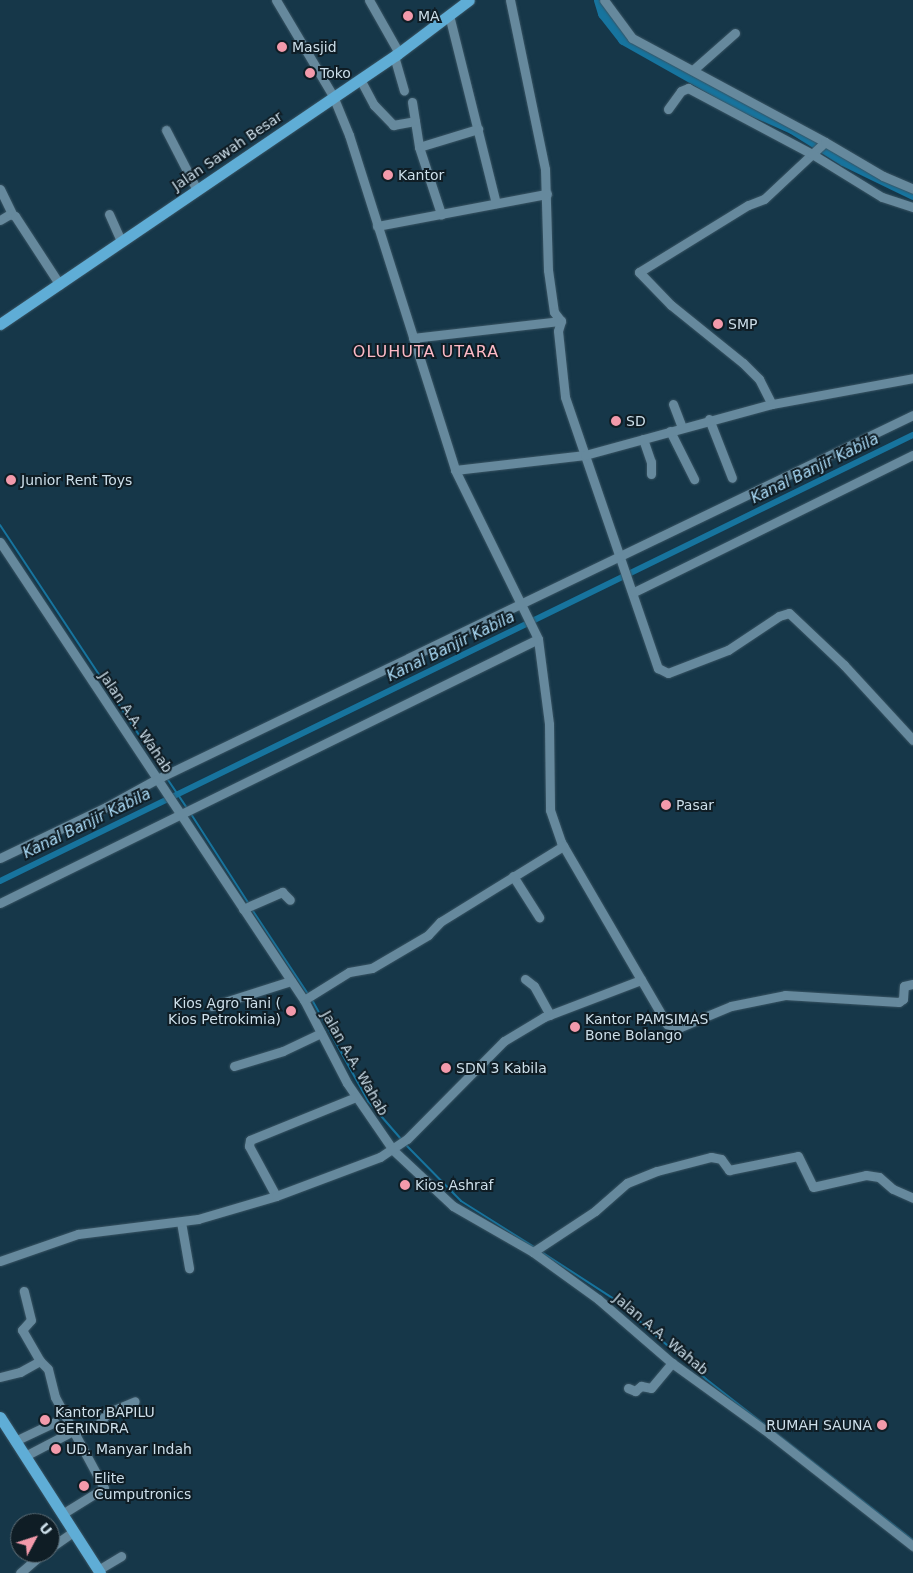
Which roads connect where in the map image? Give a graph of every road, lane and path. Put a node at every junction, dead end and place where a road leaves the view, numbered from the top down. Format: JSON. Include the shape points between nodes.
{"nodes":[{"id":1,"x":276,"y":0,"type":"edge"},
{"id":2,"x":369,"y":0,"type":"edge"},
{"id":3,"x":469,"y":0,"type":"edge"},
{"id":4,"x":510,"y":0,"type":"edge"},
{"id":5,"x":604,"y":0,"type":"edge"},
{"id":6,"x":449,"y":15,"type":"junction"},
{"id":7,"x":735,"y":33,"type":"dead end"},
{"id":8,"x":397,"y":54,"type":"junction"},
{"id":9,"x":694,"y":70,"type":"junction"},
{"id":10,"x":360,"y":78,"type":"junction"},
{"id":11,"x":404,"y":91,"type":"dead end"},
{"id":12,"x":333,"y":96,"type":"junction"},
{"id":13,"x":412,"y":102,"type":"dead end"},
{"id":14,"x":668,"y":109,"type":"dead end"},
{"id":15,"x":415,"y":121,"type":"junction"},
{"id":16,"x":478,"y":129,"type":"junction"},
{"id":17,"x":166,"y":130,"type":"dead end"},
{"id":18,"x":419,"y":147,"type":"junction"},
{"id":19,"x":819,"y":148,"type":"junction"},
{"id":20,"x":0,"y":189,"type":"edge"},
{"id":21,"x":913,"y":189,"type":"edge"},
{"id":22,"x":197,"y":190,"type":"junction"},
{"id":23,"x":547,"y":194,"type":"junction"},
{"id":24,"x":496,"y":203,"type":"junction"},
{"id":25,"x":913,"y":207,"type":"edge"},
{"id":26,"x":12,"y":214,"type":"junction"},
{"id":27,"x":110,"y":214,"type":"dead end"},
{"id":28,"x":441,"y":214,"type":"junction"},
{"id":29,"x":0,"y":220,"type":"edge"},
{"id":30,"x":377,"y":226,"type":"junction"},
{"id":31,"x":121,"y":241,"type":"junction"},
{"id":32,"x":60,"y":285,"type":"junction"},
{"id":33,"x":561,"y":321,"type":"junction"},
{"id":34,"x":0,"y":324,"type":"edge"},
{"id":35,"x":413,"y":338,"type":"junction"},
{"id":36,"x":913,"y":378,"type":"edge"},
{"id":37,"x":673,"y":404,"type":"dead end"},
{"id":38,"x":772,"y":404,"type":"junction"},
{"id":39,"x":913,"y":415,"type":"edge"},
{"id":40,"x":708,"y":419,"type":"junction"},
{"id":41,"x":682,"y":427,"type":"junction"},
{"id":42,"x":670,"y":430,"type":"junction"},
{"id":43,"x":643,"y":439,"type":"junction"},
{"id":44,"x":585,"y":455,"type":"junction"},
{"id":45,"x":913,"y":455,"type":"edge"},
{"id":46,"x":455,"y":470,"type":"junction"},
{"id":47,"x":651,"y":474,"type":"dead end"},
{"id":48,"x":732,"y":478,"type":"dead end"},
{"id":49,"x":694,"y":479,"type":"dead end"},
{"id":50,"x":0,"y":542,"type":"edge"},
{"id":51,"x":622,"y":557,"type":"junction"},
{"id":52,"x":632,"y":589,"type":"junction"},
{"id":53,"x":523,"y":606,"type":"junction"},
{"id":54,"x":537,"y":637,"type":"junction"},
{"id":55,"x":913,"y":740,"type":"edge"},
{"id":56,"x":158,"y":781,"type":"junction"},
{"id":57,"x":177,"y":811,"type":"junction"},
{"id":58,"x":563,"y":846,"type":"junction"},
{"id":59,"x":0,"y":858,"type":"edge"},
{"id":60,"x":513,"y":876,"type":"junction"},
{"id":61,"x":290,"y":900,"type":"dead end"},
{"id":62,"x":0,"y":903,"type":"edge"},
{"id":63,"x":248,"y":907,"type":"junction"},
{"id":64,"x":539,"y":917,"type":"dead end"},
{"id":65,"x":525,"y":979,"type":"dead end"},
{"id":66,"x":641,"y":980,"type":"junction"},
{"id":67,"x":291,"y":982,"type":"junction"},
{"id":68,"x":913,"y":984,"type":"edge"},
{"id":69,"x":307,"y":998,"type":"junction"},
{"id":70,"x":212,"y":1006,"type":"dead end"},
{"id":71,"x":550,"y":1014,"type":"junction"},
{"id":72,"x":321,"y":1033,"type":"junction"},
{"id":73,"x":234,"y":1066,"type":"dead end"},
{"id":74,"x":356,"y":1097,"type":"junction"},
{"id":75,"x":396,"y":1148,"type":"junction"},
{"id":76,"x":276,"y":1196,"type":"junction"},
{"id":77,"x":913,"y":1198,"type":"edge"},
{"id":78,"x":181,"y":1222,"type":"junction"},
{"id":79,"x":537,"y":1250,"type":"junction"},
{"id":80,"x":0,"y":1261,"type":"edge"},
{"id":81,"x":189,"y":1268,"type":"dead end"},
{"id":82,"x":24,"y":1292,"type":"dead end"},
{"id":83,"x":40,"y":1361,"type":"junction"},
{"id":84,"x":672,"y":1363,"type":"junction"},
{"id":85,"x":0,"y":1377,"type":"edge"},
{"id":86,"x":628,"y":1388,"type":"dead end"},
{"id":87,"x":135,"y":1401,"type":"dead end"},
{"id":88,"x":2,"y":1422,"type":"edge"},
{"id":89,"x":55,"y":1422,"type":"dead end"},
{"id":90,"x":73,"y":1431,"type":"junction"},
{"id":91,"x":16,"y":1441,"type":"junction"},
{"id":92,"x":25,"y":1456,"type":"junction"},
{"id":93,"x":62,"y":1514,"type":"junction"},
{"id":94,"x":73,"y":1532,"type":"junction"},
{"id":95,"x":60,"y":1541,"type":"edge"},
{"id":96,"x":913,"y":1546,"type":"edge"},
{"id":97,"x":121,"y":1556,"type":"dead end"},
{"id":98,"x":32,"y":1563,"type":"edge"},
{"id":99,"x":99,"y":1572,"type":"edge"},
{"id":100,"x":20,"y":1573,"type":"edge"}],
"edges":[{"from":1,"to":12,"type":"street"},
{"from":2,"to":8,"type":"street"},
{"from":3,"to":6,"type":"main road","name":"Jalan Sawah Besar"},
{"from":4,"to":23,"type":"street","via":[[537,125]]},
{"from":5,"to":9,"type":"street","via":[[632,38]]},
{"from":6,"to":8,"type":"main road","name":"Jalan Sawah Besar"},
{"from":6,"to":16,"type":"street"},
{"from":7,"to":9,"type":"street"},
{"from":8,"to":10,"type":"main road","name":"Jalan Sawah Besar"},
{"from":8,"to":11,"type":"street"},
{"from":9,"to":19,"type":"street"},
{"from":10,"to":12,"type":"main road","name":"Jalan Sawah Besar"},
{"from":10,"to":15,"type":"street","via":[[374,106],[393,125]]},
{"from":12,"to":22,"type":"main road","name":"Jalan Sawah Besar"},
{"from":12,"to":30,"type":"street","via":[[349,135]]},
{"from":13,"to":15,"type":"street"},
{"from":14,"to":19,"type":"street","via":[[681,91],[688,88]]},
{"from":15,"to":18,"type":"street"},
{"from":16,"to":18,"type":"street"},
{"from":16,"to":24,"type":"street"},
{"from":17,"to":22,"type":"street"},
{"from":18,"to":28,"type":"street"},
{"from":19,"to":21,"type":"street"},
{"from":19,"to":25,"type":"street","via":[[882,197]]},
{"from":19,"to":38,"type":"street","via":[[764,199],[744,207],[639,272],[670,305],[743,363],[759,379]]},
{"from":20,"to":26,"type":"street"},
{"from":22,"to":31,"type":"main road","name":"Jalan Sawah Besar"},
{"from":23,"to":24,"type":"street"},
{"from":23,"to":33,"type":"street","via":[[548,270],[554,312]]},
{"from":24,"to":28,"type":"street"},
{"from":26,"to":29,"type":"street"},
{"from":26,"to":32,"type":"street"},
{"from":27,"to":31,"type":"street"},
{"from":28,"to":30,"type":"street"},
{"from":30,"to":35,"type":"street"},
{"from":31,"to":32,"type":"main road","name":"Jalan Sawah Besar"},
{"from":32,"to":34,"type":"main road","name":"Jalan Sawah Besar"},
{"from":33,"to":35,"type":"street"},
{"from":33,"to":44,"type":"street","via":[[558,332],[563,387]]},
{"from":35,"to":46,"type":"street"},
{"from":36,"to":38,"type":"street"},
{"from":37,"to":41,"type":"street"},
{"from":38,"to":40,"type":"street"},
{"from":39,"to":51,"type":"street"},
{"from":40,"to":41,"type":"street"},
{"from":40,"to":48,"type":"street"},
{"from":41,"to":42,"type":"street"},
{"from":42,"to":43,"type":"street"},
{"from":42,"to":49,"type":"street"},
{"from":43,"to":44,"type":"street"},
{"from":43,"to":47,"type":"street","via":[[651,462]]},
{"from":44,"to":46,"type":"street"},
{"from":44,"to":51,"type":"street"},
{"from":45,"to":52,"type":"street"},
{"from":46,"to":53,"type":"street"},
{"from":50,"to":56,"type":"street","name":"Jalan A.A. Wahab"},
{"from":51,"to":52,"type":"street"},
{"from":51,"to":53,"type":"street"},
{"from":52,"to":55,"type":"street","via":[[658,668],[662,671],[668,673],[728,650],[779,616],[789,613],[844,664]]},
{"from":53,"to":54,"type":"street"},
{"from":53,"to":56,"type":"street"},
{"from":54,"to":57,"type":"street"},
{"from":54,"to":58,"type":"street","via":[[549,724],[550,810]]},
{"from":56,"to":57,"type":"street","name":"Jalan A.A. Wahab"},
{"from":56,"to":59,"type":"street"},
{"from":57,"to":62,"type":"street"},
{"from":57,"to":63,"type":"street","name":"Jalan A.A. Wahab"},
{"from":58,"to":60,"type":"street"},
{"from":58,"to":66,"type":"street"},
{"from":60,"to":64,"type":"street"},
{"from":60,"to":69,"type":"street","via":[[440,922],[428,935],[372,968],[349,972]]},
{"from":61,"to":63,"type":"street","via":[[282,892]]},
{"from":63,"to":67,"type":"street","name":"Jalan A.A. Wahab"},
{"from":65,"to":71,"type":"street","via":[[532,984]]},
{"from":66,"to":68,"type":"street","via":[[667,1024],[678,1028],[731,1006],[785,994],[899,1002],[903,998],[904,986]]},
{"from":66,"to":71,"type":"street"},
{"from":67,"to":69,"type":"street","name":"Jalan A.A. Wahab"},
{"from":67,"to":70,"type":"street"},
{"from":69,"to":72,"type":"street","name":"Jalan A.A. Wahab"},
{"from":71,"to":75,"type":"street","via":[[496,1046]]},
{"from":72,"to":73,"type":"street","via":[[283,1051]]},
{"from":72,"to":74,"type":"street","name":"Jalan A.A. Wahab"},
{"from":74,"to":75,"type":"street","name":"Jalan A.A. Wahab"},
{"from":74,"to":76,"type":"street","via":[[250,1140],[249,1146]]},
{"from":75,"to":76,"type":"street","via":[[342,1174]]},
{"from":75,"to":79,"type":"street","name":"Jalan A.A. Wahab","via":[[453,1206]]},
{"from":76,"to":78,"type":"street"},
{"from":77,"to":79,"type":"street","via":[[893,1189],[879,1177],[866,1174],[813,1188],[798,1156],[729,1170],[721,1159],[711,1157],[657,1171],[627,1183]]},
{"from":78,"to":80,"type":"street","via":[[78,1234]]},
{"from":78,"to":81,"type":"street"},
{"from":79,"to":84,"type":"street","name":"Jalan A.A. Wahab"},
{"from":82,"to":83,"type":"street","via":[[31,1320],[22,1330]]},
{"from":83,"to":85,"type":"street","via":[[20,1372]]},
{"from":83,"to":90,"type":"street","via":[[48,1369],[51,1386]]},
{"from":84,"to":86,"type":"street","via":[[651,1388],[641,1386],[636,1391]]},
{"from":84,"to":96,"type":"street","name":"Jalan A.A. Wahab","via":[[770,1434]]},
{"from":87,"to":90,"type":"street","via":[[108,1413],[98,1425]]},
{"from":88,"to":91,"type":"main road"},
{"from":89,"to":91,"type":"street"},
{"from":90,"to":92,"type":"street"},
{"from":90,"to":93,"type":"street","via":[[104,1488]]},
{"from":91,"to":92,"type":"main road"},
{"from":92,"to":93,"type":"main road"},
{"from":93,"to":94,"type":"main road"},
{"from":94,"to":95,"type":"street"},
{"from":94,"to":99,"type":"main road"},
{"from":97,"to":99,"type":"street"},
{"from":98,"to":100,"type":"street"}]}
